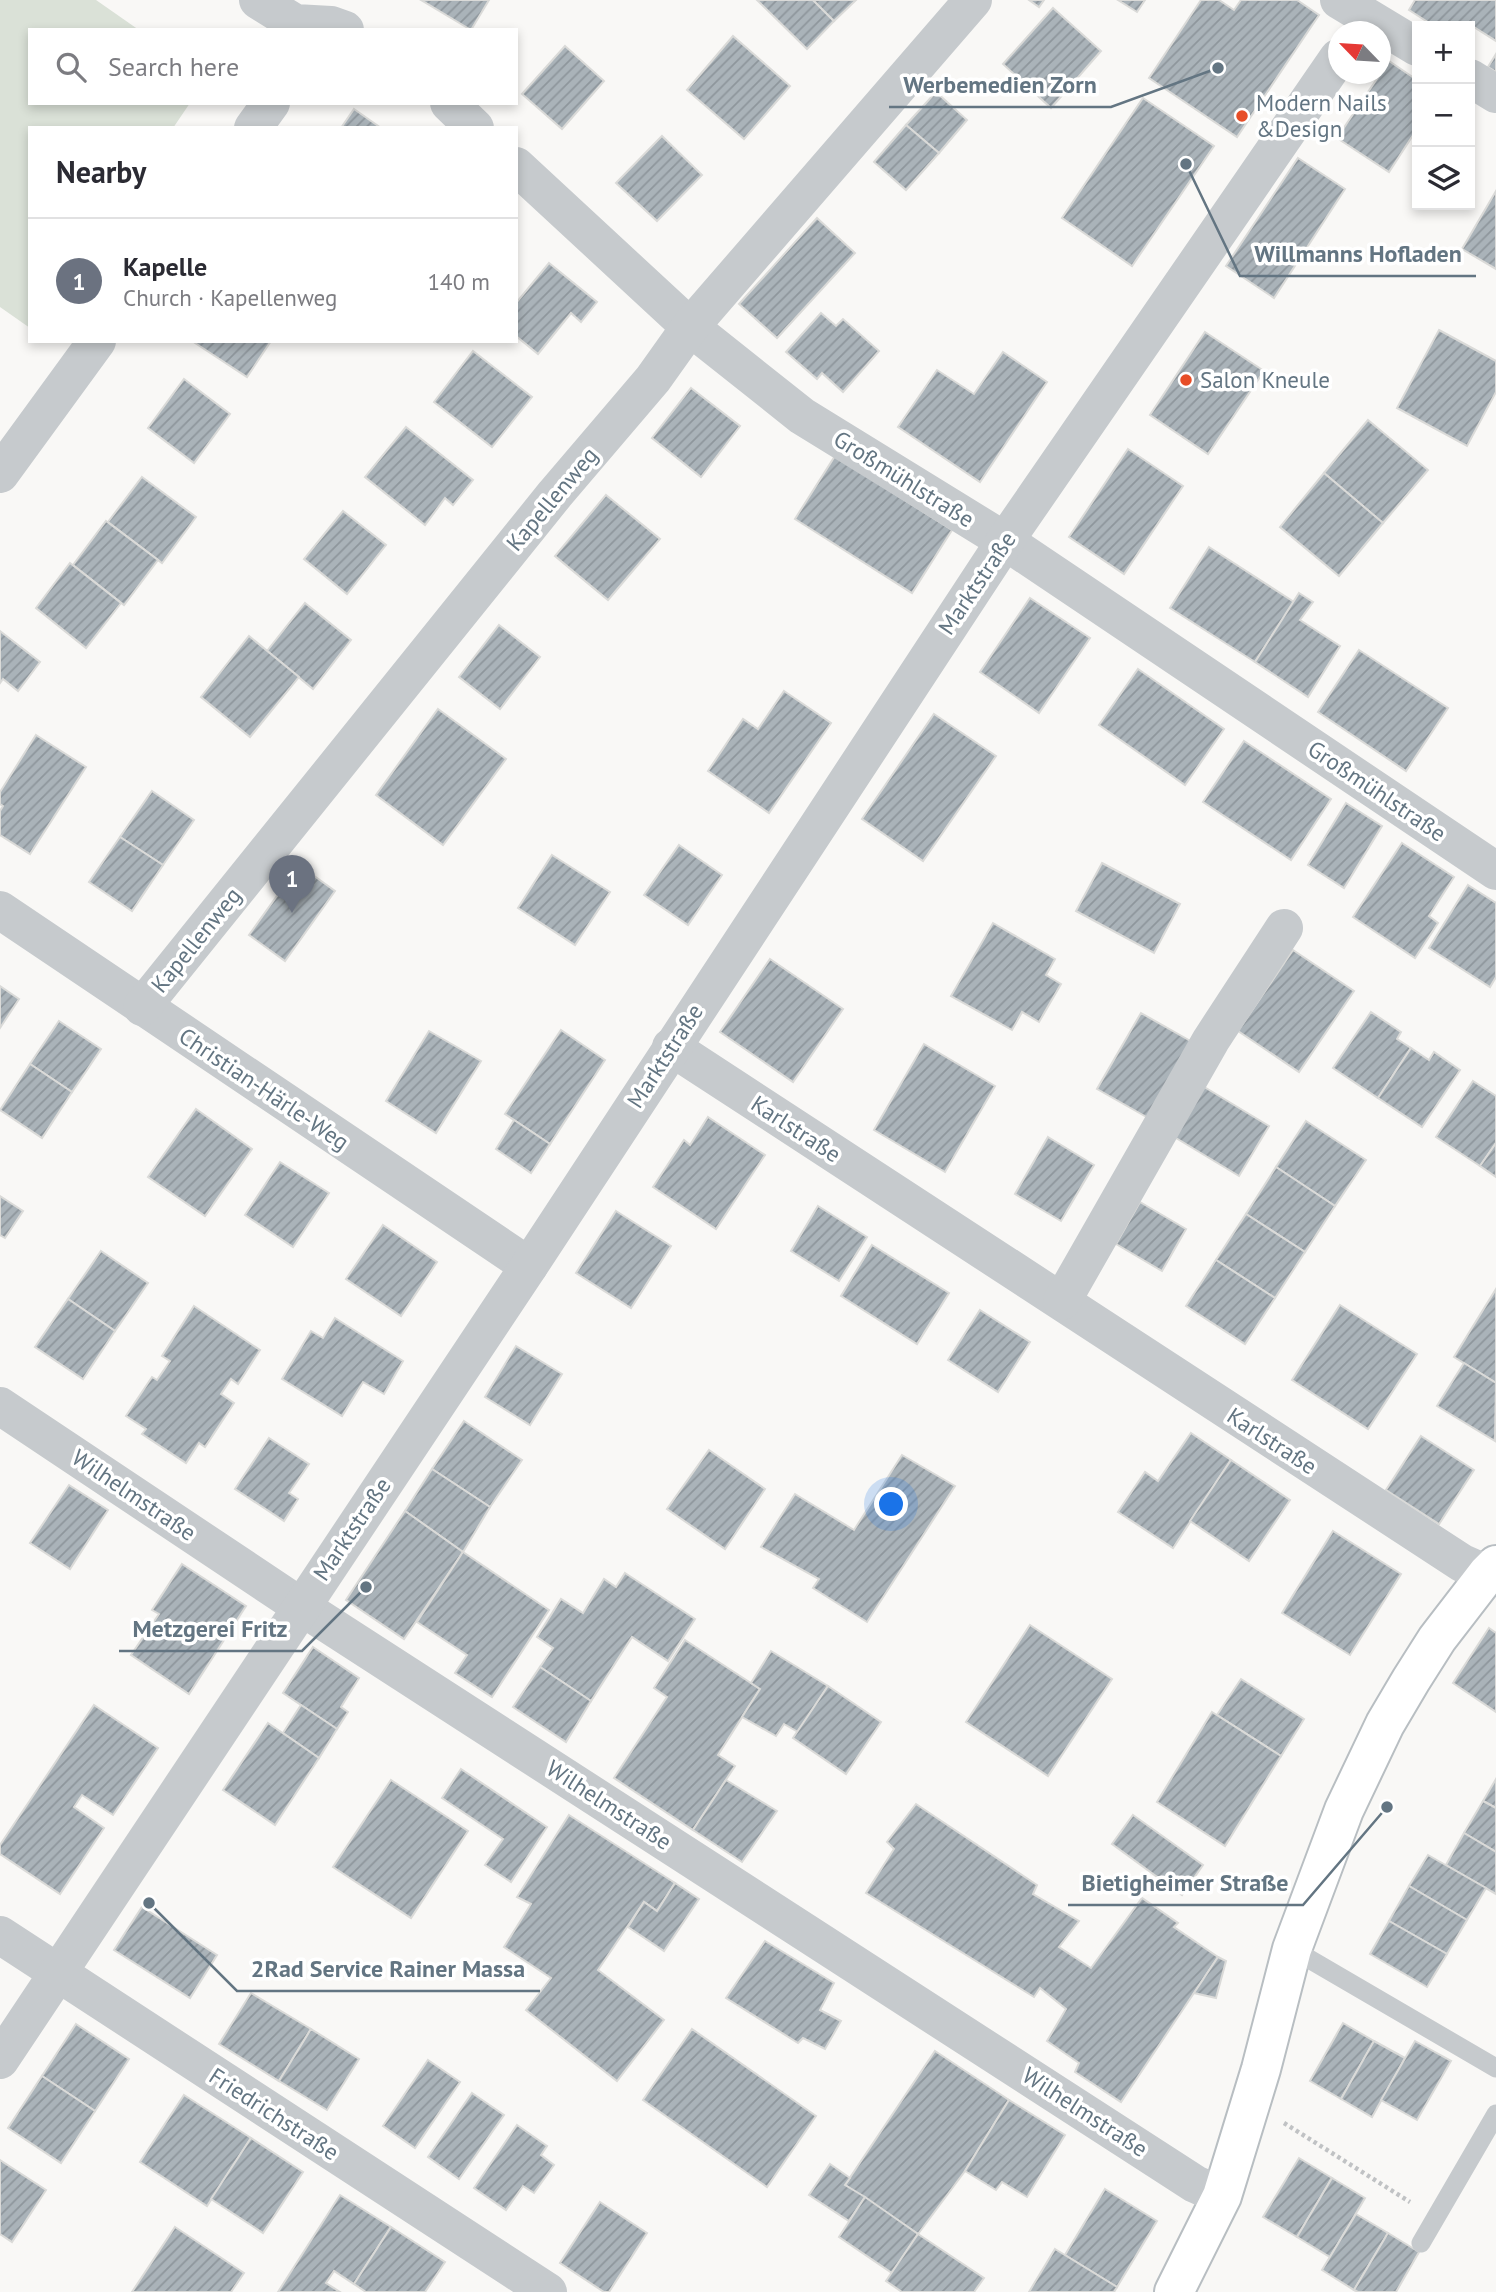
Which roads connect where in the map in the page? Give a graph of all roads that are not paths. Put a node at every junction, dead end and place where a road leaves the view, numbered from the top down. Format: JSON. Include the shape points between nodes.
{"nodes":[{"id":1,"x":258,"y":0,"type":"edge"},
{"id":2,"x":973,"y":0,"type":"edge"},
{"id":3,"x":1360,"y":12,"type":"edge"},
{"id":4,"x":337,"y":21,"type":"edge"},
{"id":5,"x":1412,"y":44,"type":"edge"},
{"id":6,"x":1328,"y":74,"type":"edge"},
{"id":7,"x":1475,"y":81,"type":"edge"},
{"id":8,"x":1496,"y":94,"type":"edge"},
{"id":9,"x":270,"y":105,"type":"edge"},
{"id":10,"x":451,"y":105,"type":"edge"},
{"id":11,"x":254,"y":126,"type":"edge"},
{"id":12,"x":473,"y":126,"type":"edge"},
{"id":13,"x":518,"y":168,"type":"edge"},
{"id":14,"x":690,"y":327,"type":"junction"},
{"id":15,"x":96,"y":343,"type":"edge"},
{"id":16,"x":0,"y":474,"type":"edge"},
{"id":17,"x":1005,"y":541,"type":"junction"},
{"id":18,"x":1496,"y":871,"type":"edge"},
{"id":19,"x":0,"y":910,"type":"edge"},
{"id":20,"x":1284,"y":928,"type":"dead end"},
{"id":21,"x":142,"y":1007,"type":"junction"},
{"id":22,"x":671,"y":1047,"type":"junction"},
{"id":23,"x":528,"y":1266,"type":"junction"},
{"id":24,"x":1062,"y":1301,"type":"junction"},
{"id":25,"x":0,"y":1406,"type":"edge"},
{"id":26,"x":1494,"y":1567,"type":"edge"},
{"id":27,"x":300,"y":1606,"type":"junction"},
{"id":28,"x":0,"y":1936,"type":"edge"},
{"id":29,"x":1292,"y":1949,"type":"junction"},
{"id":30,"x":58,"y":1974,"type":"junction"},
{"id":31,"x":0,"y":2060,"type":"edge"},
{"id":32,"x":1496,"y":2068,"type":"edge"},
{"id":33,"x":1496,"y":2114,"type":"edge"},
{"id":34,"x":1222,"y":2196,"type":"junction"},
{"id":35,"x":1421,"y":2243,"type":"dead end"},
{"id":36,"x":548,"y":2292,"type":"edge"},
{"id":37,"x":1174,"y":2292,"type":"edge"}],
"edges":[{"from":1,"to":4,"type":"street","via":[[295,23]]},
{"from":2,"to":14,"type":"street","name":"Kapellenweg"},
{"from":3,"to":5,"type":"street"},
{"from":6,"to":17,"type":"street","name":"Marktstraße"},
{"from":7,"to":8,"type":"street"},
{"from":9,"to":11,"type":"street"},
{"from":10,"to":12,"type":"street"},
{"from":13,"to":14,"type":"street","name":"Großmühlstraße"},
{"from":14,"to":17,"type":"street","name":"Großmühlstraße","via":[[802,416]]},
{"from":14,"to":21,"type":"street","name":"Kapellenweg","via":[[653,379]]},
{"from":15,"to":16,"type":"street"},
{"from":17,"to":18,"type":"street","name":"Großmühlstraße"},
{"from":17,"to":22,"type":"street","name":"Marktstraße"},
{"from":19,"to":21,"type":"street","name":"Christian-Härle-Weg"},
{"from":20,"to":24,"type":"street","via":[[1210,1040]]},
{"from":21,"to":23,"type":"street","name":"Christian-Härle-Weg"},
{"from":22,"to":23,"type":"street","name":"Marktstraße"},
{"from":22,"to":24,"type":"street","name":"Karlstraße"},
{"from":23,"to":27,"type":"street","name":"Marktstraße"},
{"from":24,"to":26,"type":"street","name":"Karlstraße","via":[[1462,1563]]},
{"from":25,"to":27,"type":"street","name":"Wilhelmstraße"},
{"from":26,"to":29,"type":"main road","via":[[1437,1639],[1385,1724],[1344,1810]]},
{"from":27,"to":30,"type":"street","name":"Marktstraße"},
{"from":27,"to":34,"type":"street","name":"Wilhelmstraße","via":[[1184,2176]]},
{"from":28,"to":30,"type":"street","name":"Friedrichstraße"},
{"from":29,"to":32,"type":"lane"},
{"from":29,"to":34,"type":"main road"},
{"from":30,"to":31,"type":"street","name":"Marktstraße"},
{"from":30,"to":36,"type":"street","name":"Friedrichstraße"},
{"from":33,"to":35,"type":"lane"},
{"from":34,"to":37,"type":"main road"}]}
